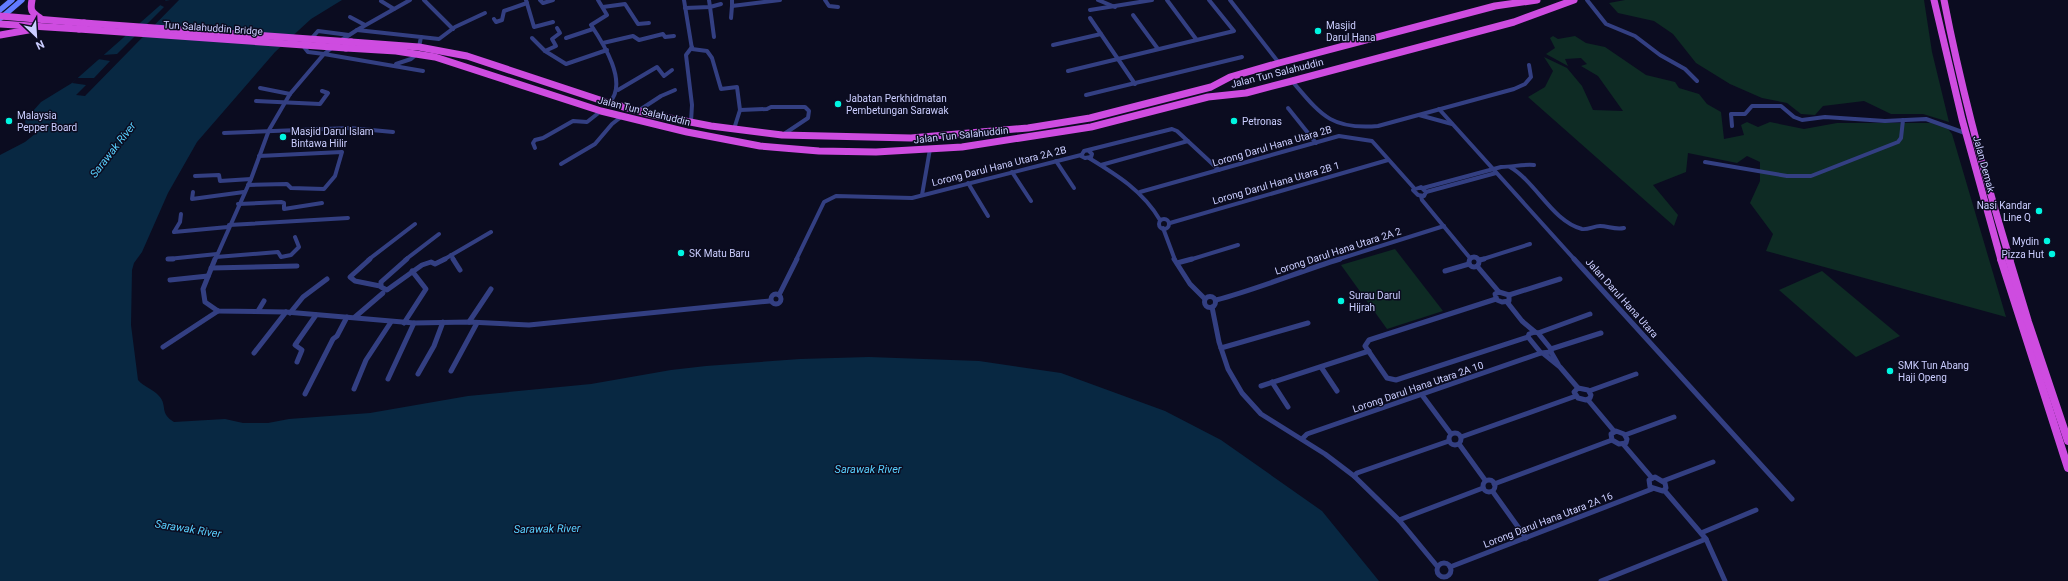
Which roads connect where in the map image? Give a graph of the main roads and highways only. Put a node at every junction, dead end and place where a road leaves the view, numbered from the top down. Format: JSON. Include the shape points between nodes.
{"nodes":[{"id":1,"x":12,"y":0,"type":"edge"},
{"id":2,"x":22,"y":0,"type":"edge"},
{"id":3,"x":32,"y":0,"type":"edge"},
{"id":4,"x":1537,"y":0,"type":"edge"},
{"id":5,"x":1574,"y":0,"type":"edge"},
{"id":6,"x":1934,"y":0,"type":"edge"},
{"id":7,"x":1944,"y":0,"type":"edge"},
{"id":8,"x":1504,"y":2,"type":"edge"},
{"id":9,"x":1,"y":16,"type":"edge"},
{"id":10,"x":43,"y":19,"type":"junction"},
{"id":11,"x":0,"y":24,"type":"edge"},
{"id":12,"x":48,"y":27,"type":"junction"},
{"id":13,"x":0,"y":35,"type":"edge"},
{"id":14,"x":350,"y":38,"type":"joint"},
{"id":15,"x":346,"y":48,"type":"joint"},
{"id":16,"x":418,"y":51,"type":"junction"},
{"id":17,"x":829,"y":137,"type":"junction"},
{"id":18,"x":826,"y":151,"type":"junction"},
{"id":19,"x":2068,"y":441,"type":"edge"},
{"id":20,"x":2068,"y":468,"type":"edge"}],
"edges":[{"from":1,"to":9,"type":"main road"},
{"from":2,"to":9,"type":"main road"},
{"from":3,"to":10,"type":"highway","via":[[32,13]]},
{"from":4,"to":8,"type":"highway","name":"Jalan Tun Salahuddin"},
{"from":5,"to":18,"type":"highway","name":"Jalan Tun Salahuddin","via":[[1514,22],[1292,81],[1246,93],[1208,97],[1091,127],[1014,140],[930,149]]},
{"from":6,"to":20,"type":"highway","name":"Jalan Demak","via":[[1965,133],[1995,244]]},
{"from":7,"to":19,"type":"highway","name":"Jalan Demak","via":[[1953,49],[1983,169],[2028,322]]},
{"from":8,"to":17,"type":"highway","name":"Jalan Tun Salahuddin","via":[[1230,77],[1211,87],[1124,110],[1057,124],[912,138]]},
{"from":9,"to":10,"type":"highway"},
{"from":10,"to":14,"type":"highway","name":"Tun Salahuddin Bridge","bridge":true},
{"from":11,"to":12,"type":"highway"},
{"from":12,"to":13,"type":"highway"},
{"from":12,"to":15,"type":"highway","name":"Tun Salahuddin Bridge","bridge":true},
{"from":14,"to":16,"type":"highway","name":"Jalan Tun Salahuddin"},
{"from":15,"to":16,"type":"highway","name":"Jalan Tun Salahuddin"},
{"from":16,"to":17,"type":"highway","name":"Jalan Tun Salahuddin","via":[[467,56],[609,103],[690,122],[782,135]]},
{"from":16,"to":18,"type":"highway","name":"Jalan Tun Salahuddin","via":[[621,117],[760,146]]},
{"from":17,"to":18,"type":"highway","via":[[824,139],[821,145]]}]}
